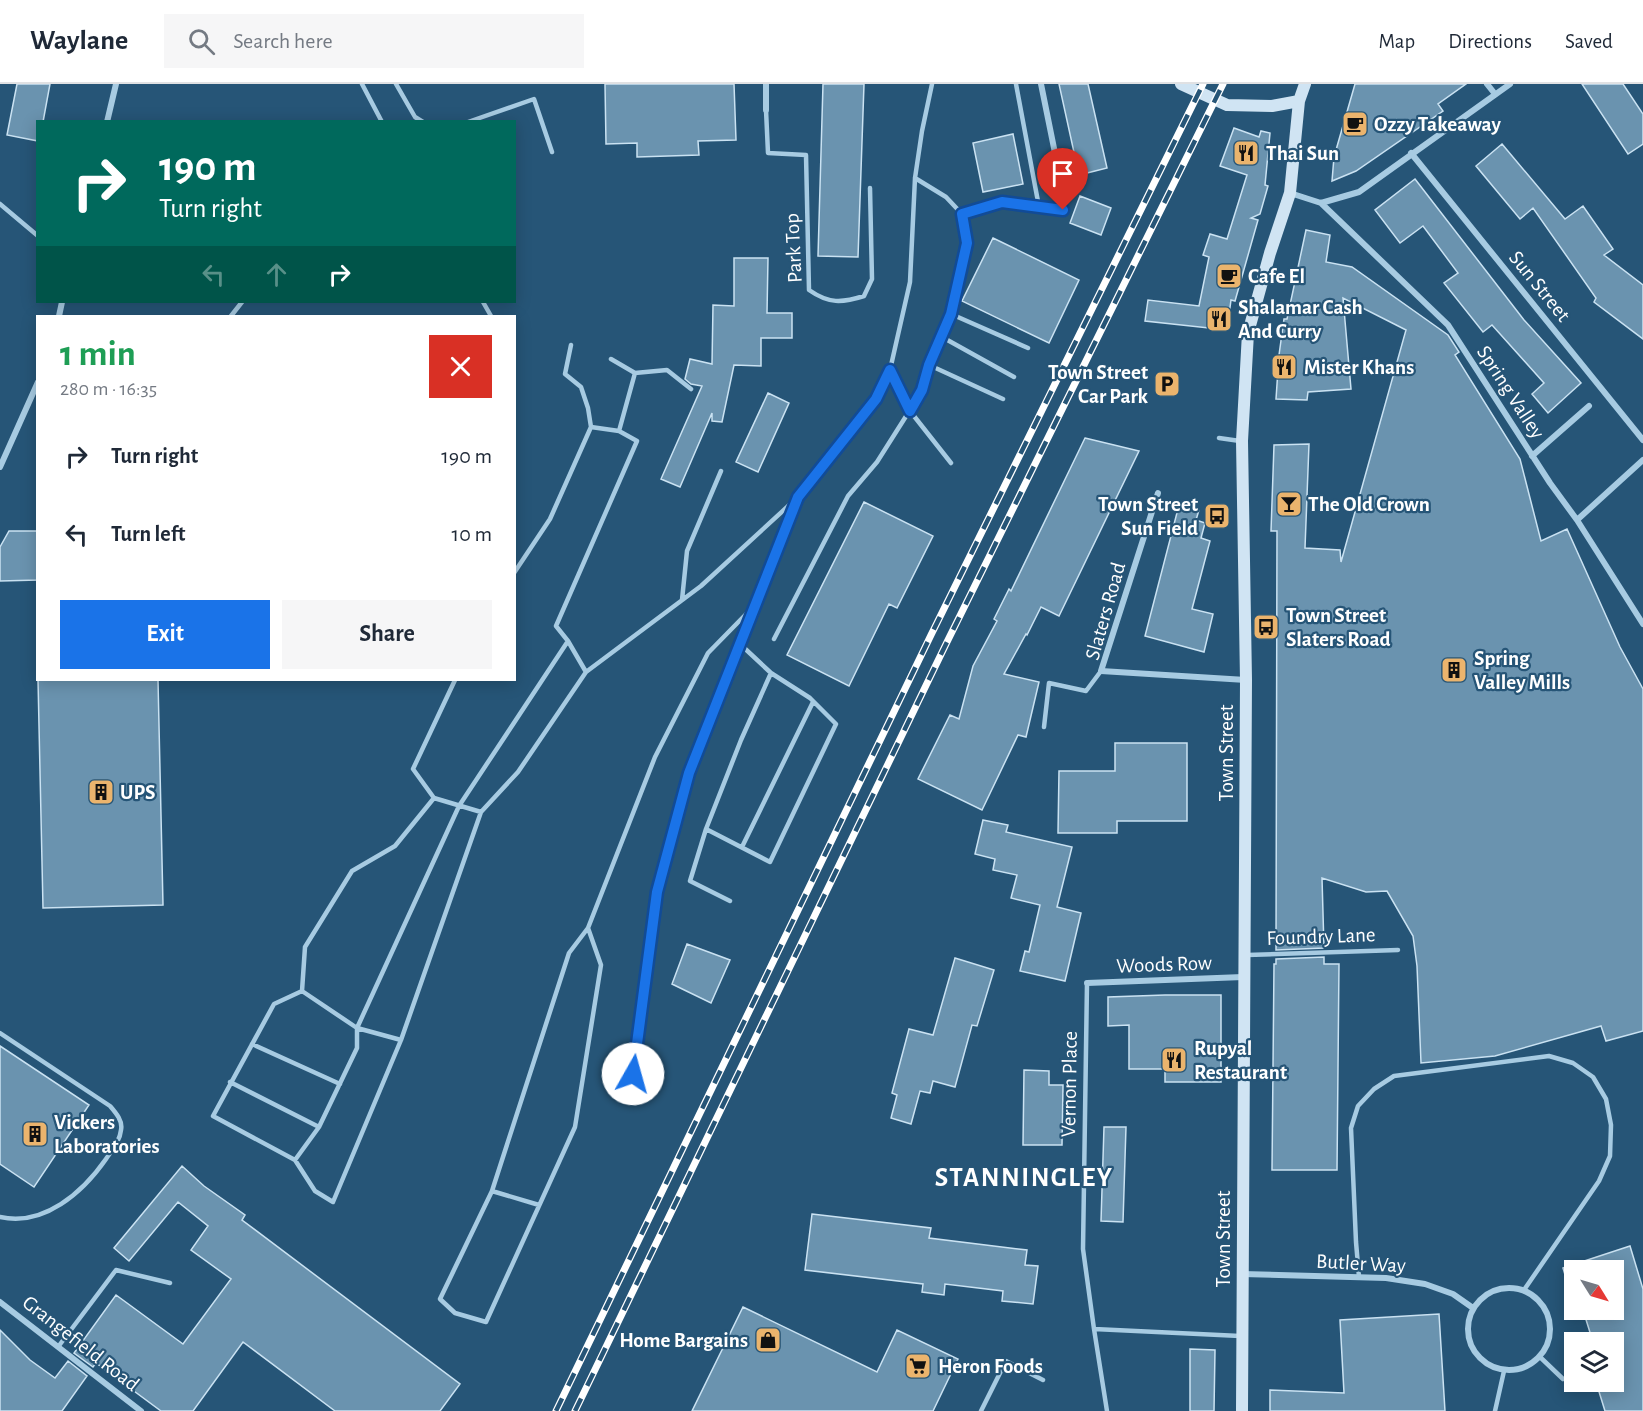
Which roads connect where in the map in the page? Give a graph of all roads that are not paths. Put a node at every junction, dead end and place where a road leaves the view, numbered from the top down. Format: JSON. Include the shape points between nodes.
{"nodes":[{"id":1,"x":116,"y":84,"type":"edge"},
{"id":2,"x":362,"y":84,"type":"edge"},
{"id":3,"x":396,"y":84,"type":"edge"},
{"id":4,"x":766,"y":84,"type":"edge"},
{"id":5,"x":932,"y":84,"type":"edge"},
{"id":6,"x":1016,"y":84,"type":"edge"},
{"id":7,"x":1041,"y":84,"type":"edge"},
{"id":8,"x":1181,"y":84,"type":"edge"},
{"id":9,"x":1305,"y":84,"type":"edge"},
{"id":10,"x":1487,"y":84,"type":"edge"},
{"id":11,"x":1510,"y":84,"type":"edge"},
{"id":12,"x":1495,"y":94,"type":"junction"},
{"id":13,"x":1299,"y":101,"type":"junction"},
{"id":14,"x":766,"y":110,"type":"joint"},
{"id":15,"x":108,"y":120,"type":"edge"},
{"id":16,"x":381,"y":120,"type":"edge"},
{"id":17,"x":420,"y":120,"type":"edge"},
{"id":18,"x":474,"y":120,"type":"edge"},
{"id":19,"x":552,"y":152,"type":"dead end"},
{"id":20,"x":1412,"y":153,"type":"junction"},
{"id":21,"x":1057,"y":163,"type":"dead end"},
{"id":22,"x":915,"y":178,"type":"junction"},
{"id":23,"x":870,"y":188,"type":"dead end"},
{"id":24,"x":1290,"y":193,"type":"junction"},
{"id":25,"x":1321,"y":203,"type":"junction"},
{"id":26,"x":0,"y":204,"type":"edge"},
{"id":27,"x":1039,"y":207,"type":"junction"},
{"id":28,"x":1063,"y":210,"type":"dead end"},
{"id":29,"x":962,"y":214,"type":"junction"},
{"id":30,"x":36,"y":234,"type":"edge"},
{"id":31,"x":241,"y":303,"type":"edge"},
{"id":32,"x":951,"y":314,"type":"junction"},
{"id":33,"x":232,"y":315,"type":"edge"},
{"id":34,"x":942,"y":337,"type":"junction"},
{"id":35,"x":571,"y":345,"type":"dead end"},
{"id":36,"x":1028,"y":348,"type":"dead end"},
{"id":37,"x":611,"y":359,"type":"dead end"},
{"id":38,"x":929,"y":365,"type":"junction"},
{"id":39,"x":890,"y":370,"type":"junction"},
{"id":40,"x":635,"y":373,"type":"junction"},
{"id":41,"x":1014,"y":377,"type":"dead end"},
{"id":42,"x":36,"y":386,"type":"edge"},
{"id":43,"x":691,"y":389,"type":"dead end"},
{"id":44,"x":1003,"y":399,"type":"dead end"},
{"id":45,"x":1588,"y":406,"type":"dead end"},
{"id":46,"x":910,"y":411,"type":"junction"},
{"id":47,"x":591,"y":427,"type":"junction"},
{"id":48,"x":619,"y":431,"type":"junction"},
{"id":49,"x":1219,"y":438,"type":"dead end"},
{"id":50,"x":1643,"y":440,"type":"edge"},
{"id":51,"x":1242,"y":441,"type":"junction"},
{"id":52,"x":1532,"y":456,"type":"junction"},
{"id":53,"x":1643,"y":460,"type":"edge"},
{"id":54,"x":951,"y":463,"type":"dead end"},
{"id":55,"x":0,"y":467,"type":"edge"},
{"id":56,"x":721,"y":471,"type":"dead end"},
{"id":57,"x":1158,"y":493,"type":"dead end"},
{"id":58,"x":798,"y":497,"type":"junction"},
{"id":59,"x":1577,"y":520,"type":"junction"},
{"id":60,"x":516,"y":570,"type":"edge"},
{"id":61,"x":682,"y":600,"type":"junction"},
{"id":62,"x":755,"y":605,"type":"junction"},
{"id":63,"x":1643,"y":624,"type":"edge"},
{"id":64,"x":774,"y":639,"type":"dead end"},
{"id":65,"x":568,"y":641,"type":"junction"},
{"id":66,"x":740,"y":644,"type":"junction"},
{"id":67,"x":1101,"y":671,"type":"junction"},
{"id":68,"x":586,"y":672,"type":"junction"},
{"id":69,"x":771,"y":673,"type":"junction"},
{"id":70,"x":1246,"y":680,"type":"junction"},
{"id":71,"x":454,"y":681,"type":"edge"},
{"id":72,"x":813,"y":702,"type":"junction"},
{"id":73,"x":1044,"y":727,"type":"dead end"},
{"id":74,"x":435,"y":798,"type":"junction"},
{"id":75,"x":459,"y":806,"type":"junction"},
{"id":76,"x":481,"y":812,"type":"junction"},
{"id":77,"x":706,"y":829,"type":"junction"},
{"id":78,"x":742,"y":847,"type":"junction"},
{"id":79,"x":730,"y":900,"type":"dead end"},
{"id":80,"x":588,"y":928,"type":"junction"},
{"id":81,"x":1398,"y":950,"type":"dead end"},
{"id":82,"x":1244,"y":956,"type":"junction"},
{"id":83,"x":1243,"y":977,"type":"junction"},
{"id":84,"x":1087,"y":983,"type":"joint"},
{"id":85,"x":302,"y":991,"type":"junction"},
{"id":86,"x":357,"y":1028,"type":"junction"},
{"id":87,"x":0,"y":1032,"type":"edge"},
{"id":88,"x":401,"y":1040,"type":"junction"},
{"id":89,"x":252,"y":1044,"type":"junction"},
{"id":90,"x":633,"y":1074,"type":"dead end"},
{"id":91,"x":230,"y":1082,"type":"junction"},
{"id":92,"x":340,"y":1084,"type":"junction"},
{"id":93,"x":319,"y":1127,"type":"junction"},
{"id":94,"x":295,"y":1160,"type":"junction"},
{"id":95,"x":492,"y":1191,"type":"junction"},
{"id":96,"x":539,"y":1205,"type":"junction"},
{"id":97,"x":0,"y":1217,"type":"edge"},
{"id":98,"x":1242,"y":1274,"type":"junction"},
{"id":99,"x":1359,"y":1277,"type":"junction"},
{"id":100,"x":170,"y":1283,"type":"dead end"},
{"id":101,"x":1524,"y":1290,"type":"junction"},
{"id":102,"x":0,"y":1302,"type":"edge"},
{"id":103,"x":1473,"y":1308,"type":"junction"},
{"id":104,"x":1094,"y":1329,"type":"junction"},
{"id":105,"x":1243,"y":1336,"type":"junction"},
{"id":106,"x":58,"y":1347,"type":"junction"},
{"id":107,"x":1540,"y":1357,"type":"junction"},
{"id":108,"x":1504,"y":1371,"type":"junction"},
{"id":109,"x":1563,"y":1379,"type":"dead end"},
{"id":110,"x":1043,"y":1380,"type":"dead end"},
{"id":111,"x":141,"y":1411,"type":"edge"},
{"id":112,"x":981,"y":1411,"type":"edge"},
{"id":113,"x":1107,"y":1411,"type":"edge"},
{"id":114,"x":1242,"y":1411,"type":"edge"},
{"id":115,"x":1495,"y":1411,"type":"edge"}],
"edges":[{"from":1,"to":15,"type":"street"},
{"from":2,"to":16,"type":"lane"},
{"from":3,"to":17,"type":"lane"},
{"from":4,"to":14,"type":"street"},
{"from":5,"to":22,"type":"lane"},
{"from":6,"to":27,"type":"lane"},
{"from":7,"to":21,"type":"street"},
{"from":8,"to":13,"type":"main road","via":[[1227,105],[1272,106]]},
{"from":9,"to":13,"type":"main road","name":"Town Street"},
{"from":10,"to":12,"type":"street"},
{"from":11,"to":12,"type":"street"},
{"from":12,"to":20,"type":"street"},
{"from":13,"to":24,"type":"main road","name":"Town Street"},
{"from":14,"to":23,"type":"lane","name":"Park Top","via":[[768,153],[806,155],[809,290],[822,299],[847,302],[864,296],[872,279]]},
{"from":18,"to":19,"type":"lane","via":[[534,99]]},
{"from":20,"to":25,"type":"street","via":[[1359,192]]},
{"from":20,"to":50,"type":"street","name":"Sun Street"},
{"from":22,"to":29,"type":"lane","via":[[946,197]]},
{"from":22,"to":39,"type":"lane","via":[[910,282]]},
{"from":24,"to":25,"type":"street"},
{"from":24,"to":51,"type":"main road","name":"Town Street","via":[[1248,333]]},
{"from":25,"to":52,"type":"street","name":"Spring Valley","via":[[1448,325]]},
{"from":26,"to":30,"type":"lane"},
{"from":27,"to":28,"type":"lane"},
{"from":27,"to":29,"type":"lane","via":[[1002,202]]},
{"from":29,"to":32,"type":"lane","via":[[967,243]]},
{"from":31,"to":33,"type":"lane"},
{"from":32,"to":34,"type":"lane"},
{"from":32,"to":36,"type":"lane"},
{"from":34,"to":38,"type":"lane"},
{"from":34,"to":41,"type":"lane"},
{"from":35,"to":47,"type":"lane","via":[[565,374],[581,387]]},
{"from":37,"to":40,"type":"lane"},
{"from":38,"to":44,"type":"lane"},
{"from":38,"to":46,"type":"lane","via":[[922,390]]},
{"from":39,"to":46,"type":"lane"},
{"from":39,"to":58,"type":"lane","via":[[876,399]]},
{"from":40,"to":43,"type":"lane","via":[[667,370]]},
{"from":40,"to":48,"type":"lane"},
{"from":42,"to":55,"type":"street"},
{"from":45,"to":52,"type":"street"},
{"from":46,"to":54,"type":"lane"},
{"from":46,"to":64,"type":"lane","via":[[877,462],[848,496]]},
{"from":47,"to":48,"type":"lane"},
{"from":47,"to":60,"type":"lane","via":[[550,519]]},
{"from":48,"to":65,"type":"lane","via":[[637,441],[556,626]]},
{"from":49,"to":51,"type":"lane"},
{"from":51,"to":70,"type":"main road","name":"Town Street"},
{"from":52,"to":59,"type":"street","name":"Spring Valley"},
{"from":53,"to":59,"type":"street"},
{"from":56,"to":61,"type":"lane","via":[[687,551]]},
{"from":57,"to":67,"type":"street","name":"Slaters Road"},
{"from":58,"to":61,"type":"lane"},
{"from":58,"to":62,"type":"lane"},
{"from":59,"to":63,"type":"street","name":"Spring Valley"},
{"from":61,"to":68,"type":"lane"},
{"from":62,"to":66,"type":"lane"},
{"from":62,"to":80,"type":"lane","via":[[708,653],[655,757]]},
{"from":65,"to":68,"type":"lane"},
{"from":65,"to":75,"type":"lane"},
{"from":66,"to":69,"type":"lane"},
{"from":66,"to":90,"type":"lane","via":[[689,773],[657,892]]},
{"from":67,"to":70,"type":"street","name":"Slaters Road"},
{"from":67,"to":73,"type":"lane","via":[[1086,691],[1049,683]]},
{"from":68,"to":76,"type":"lane","via":[[518,772]]},
{"from":69,"to":72,"type":"lane"},
{"from":69,"to":77,"type":"lane"},
{"from":70,"to":82,"type":"main road","name":"Town Street"},
{"from":71,"to":74,"type":"lane","via":[[412,769]]},
{"from":72,"to":78,"type":"lane"},
{"from":72,"to":78,"type":"lane","via":[[836,724],[770,862]]},
{"from":74,"to":75,"type":"lane"},
{"from":74,"to":85,"type":"lane","via":[[395,846],[352,871],[305,947]]},
{"from":75,"to":76,"type":"lane"},
{"from":75,"to":86,"type":"lane"},
{"from":76,"to":88,"type":"lane"},
{"from":77,"to":78,"type":"lane"},
{"from":77,"to":79,"type":"lane","via":[[690,881]]},
{"from":80,"to":95,"type":"lane","via":[[570,953]]},
{"from":80,"to":96,"type":"lane","via":[[602,964],[576,1127]]},
{"from":81,"to":82,"type":"lane","name":"Foundry Lane"},
{"from":82,"to":83,"type":"main road","name":"Town Street"},
{"from":83,"to":84,"type":"street","name":"Woods Row"},
{"from":83,"to":98,"type":"main road","name":"Town Street"},
{"from":84,"to":104,"type":"lane","name":"Vernon Place","via":[[1083,1249]]},
{"from":85,"to":86,"type":"lane"},
{"from":85,"to":89,"type":"lane","via":[[274,1004]]},
{"from":86,"to":88,"type":"lane"},
{"from":86,"to":92,"type":"lane","via":[[357,1048]]},
{"from":87,"to":97,"type":"lane","via":[[110,1106],[122,1129],[94,1177],[76,1194],[31,1217]]},
{"from":88,"to":94,"type":"lane","via":[[333,1202],[315,1191]]},
{"from":89,"to":91,"type":"lane"},
{"from":89,"to":92,"type":"lane"},
{"from":91,"to":93,"type":"lane"},
{"from":91,"to":94,"type":"lane","via":[[213,1116]]},
{"from":92,"to":93,"type":"lane"},
{"from":93,"to":94,"type":"lane"},
{"from":95,"to":96,"type":"lane"},
{"from":95,"to":96,"type":"lane","via":[[440,1299],[455,1313],[486,1322]]},
{"from":98,"to":99,"type":"street","name":"Butler Way"},
{"from":98,"to":105,"type":"main road","name":"Town Street"},
{"from":99,"to":101,"type":"lane","via":[[1351,1128],[1358,1106],[1394,1076],[1549,1056],[1573,1063],[1593,1077],[1606,1099],[1611,1125],[1610,1156],[1599,1181]]},
{"from":99,"to":103,"type":"street","name":"Butler Way","via":[[1425,1284],[1453,1294]]},
{"from":100,"to":106,"type":"lane","via":[[116,1270]]},
{"from":101,"to":103,"type":"street","via":[[1495,1290]]},
{"from":101,"to":107,"type":"street","via":[[1535,1296],[1550,1319],[1547,1346]]},
{"from":102,"to":106,"type":"street","name":"Grangefield Road"},
{"from":103,"to":108,"type":"street","via":[[1468,1328],[1472,1348],[1479,1359]]},
{"from":104,"to":105,"type":"lane"},
{"from":104,"to":113,"type":"lane","name":"Vernon Place"},
{"from":105,"to":114,"type":"main road","name":"Town Street"},
{"from":106,"to":111,"type":"street","name":"Grangefield Road"},
{"from":107,"to":108,"type":"street","via":[[1524,1368]]},
{"from":107,"to":109,"type":"lane"},
{"from":108,"to":115,"type":"lane"},
{"from":110,"to":112,"type":"lane","via":[[1006,1361]]}]}
